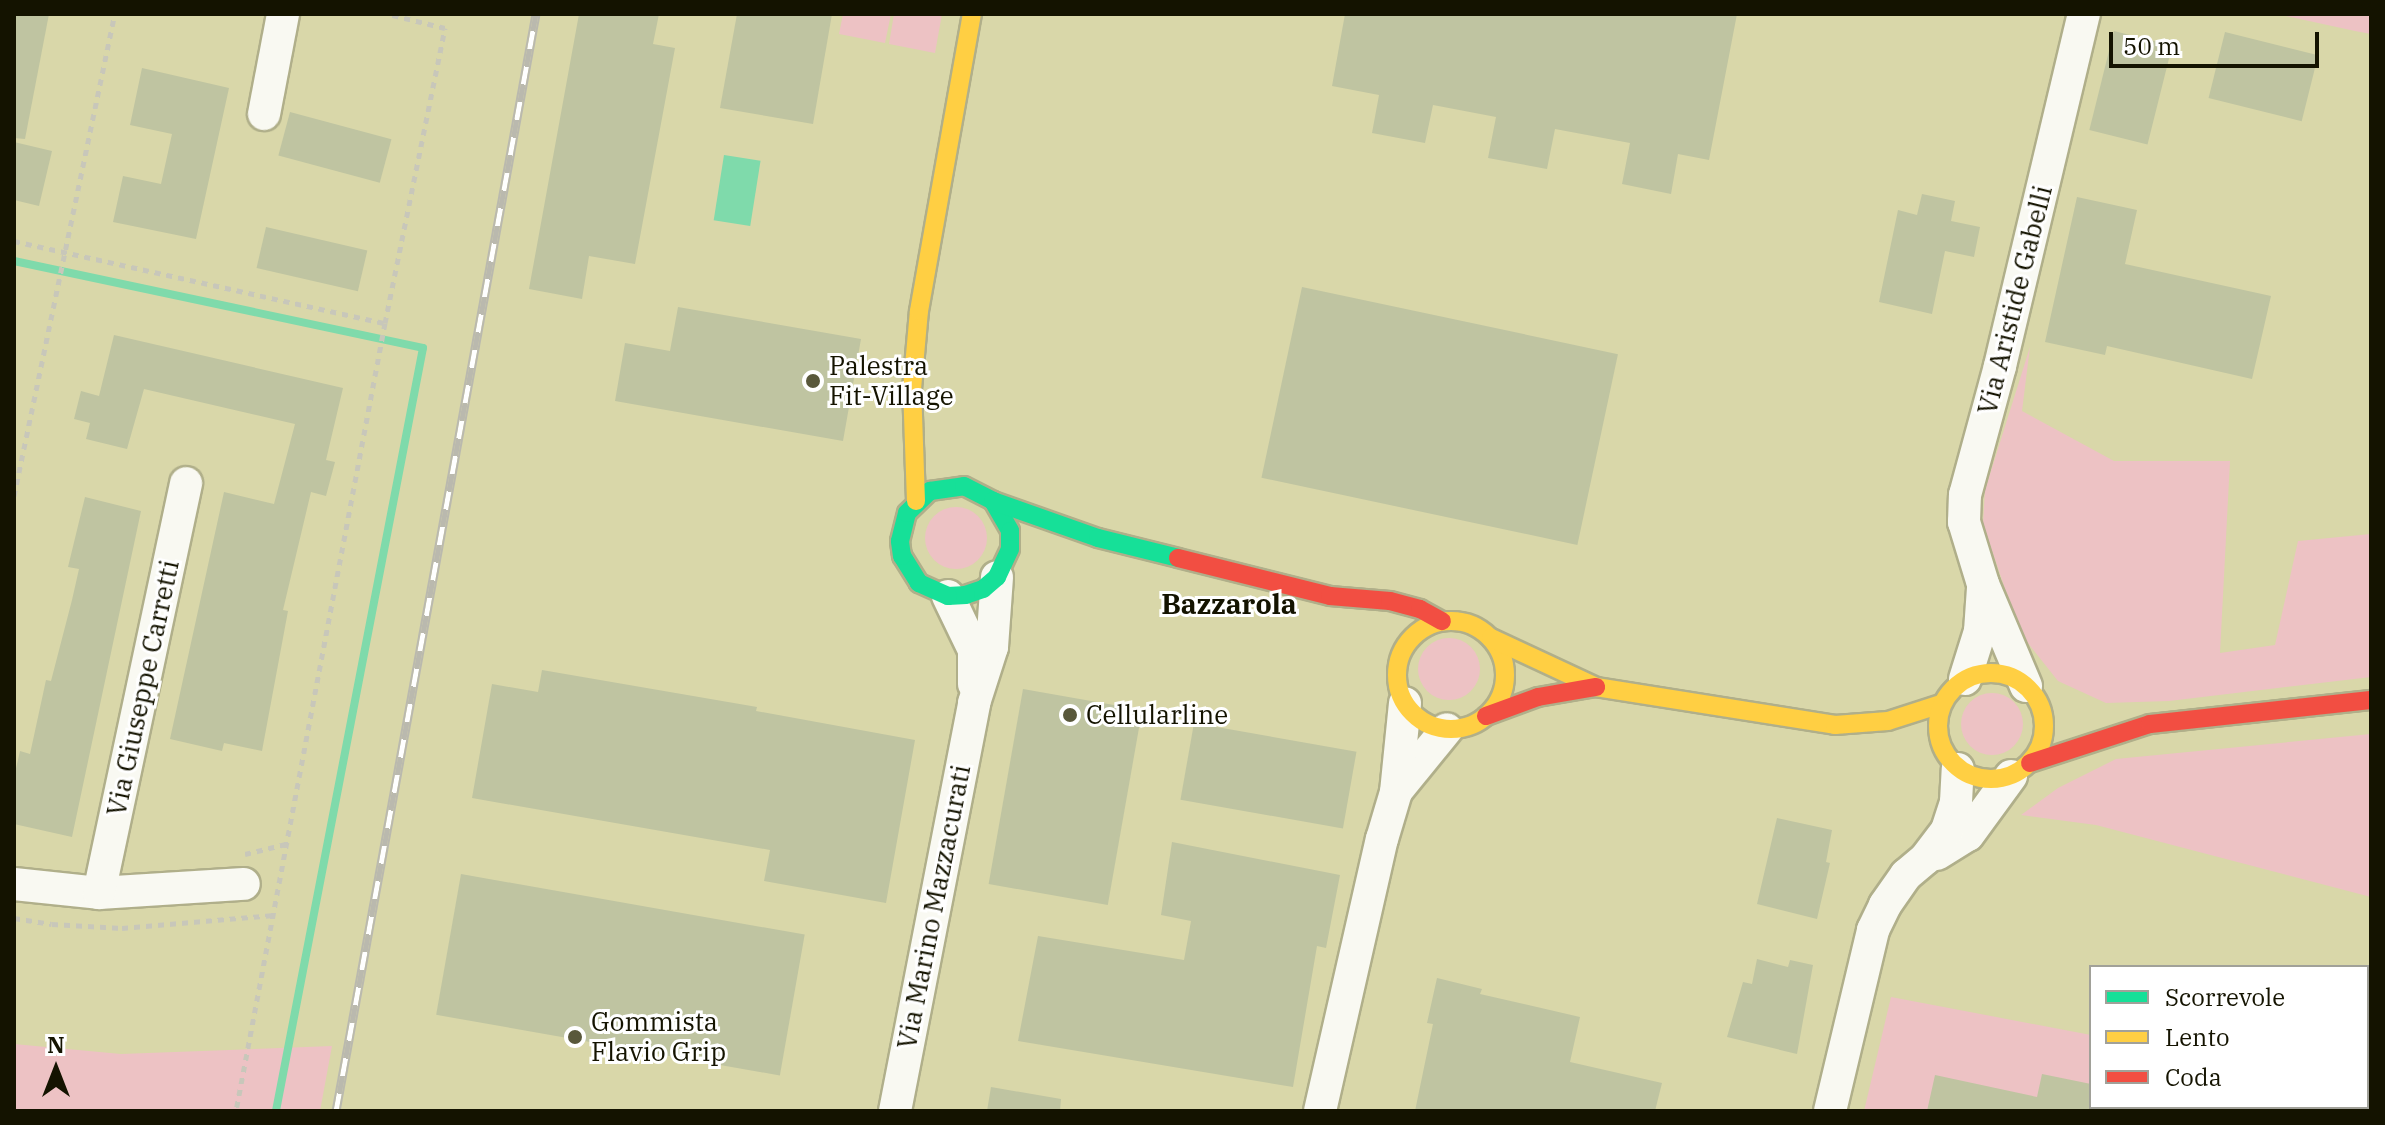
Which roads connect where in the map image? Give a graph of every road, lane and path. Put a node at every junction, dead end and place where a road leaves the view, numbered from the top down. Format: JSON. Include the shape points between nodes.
{"nodes":[{"id":1,"x":115,"y":14,"type":"edge"},
{"id":2,"x":283,"y":14,"type":"edge"},
{"id":3,"x":388,"y":14,"type":"edge"},
{"id":4,"x":972,"y":14,"type":"edge"},
{"id":5,"x":2084,"y":14,"type":"edge"},
{"id":6,"x":264,"y":114,"type":"dead end"},
{"id":7,"x":14,"y":241,"type":"edge"},
{"id":8,"x":65,"y":253,"type":"junction"},
{"id":9,"x":385,"y":323,"type":"junction"},
{"id":10,"x":912,"y":389,"type":"junction"},
{"id":11,"x":930,"y":424,"type":"dead end"},
{"id":12,"x":186,"y":483,"type":"dead end"},
{"id":13,"x":14,"y":496,"type":"edge"},
{"id":14,"x":916,"y":501,"type":"junction"},
{"id":15,"x":993,"y":501,"type":"junction"},
{"id":16,"x":1098,"y":538,"type":"junction"},
{"id":17,"x":1056,"y":546,"type":"dead end"},
{"id":18,"x":1029,"y":554,"type":"dead end"},
{"id":19,"x":1001,"y":571,"type":"junction"},
{"id":20,"x":1983,"y":584,"type":"junction"},
{"id":21,"x":948,"y":596,"type":"junction"},
{"id":22,"x":1330,"y":596,"type":"junction"},
{"id":23,"x":1365,"y":619,"type":"dead end"},
{"id":24,"x":1442,"y":621,"type":"junction"},
{"id":25,"x":1387,"y":637,"type":"dead end"},
{"id":26,"x":1491,"y":638,"type":"junction"},
{"id":27,"x":1401,"y":653,"type":"junction"},
{"id":28,"x":1965,"y":679,"type":"junction"},
{"id":29,"x":1596,"y":687,"type":"junction"},
{"id":30,"x":2031,"y":691,"type":"junction"},
{"id":31,"x":2371,"y":700,"type":"edge"},
{"id":32,"x":974,"y":703,"type":"junction"},
{"id":33,"x":1405,"y":703,"type":"junction"},
{"id":34,"x":1941,"y":704,"type":"junction"},
{"id":35,"x":2059,"y":707,"type":"dead end"},
{"id":36,"x":1486,"y":716,"type":"junction"},
{"id":37,"x":2102,"y":718,"type":"dead end"},
{"id":38,"x":2150,"y":724,"type":"junction"},
{"id":39,"x":1835,"y":725,"type":"junction"},
{"id":40,"x":1447,"y":729,"type":"junction"},
{"id":41,"x":1885,"y":742,"type":"dead end"},
{"id":42,"x":1923,"y":751,"type":"dead end"},
{"id":43,"x":1953,"y":763,"type":"junction"},
{"id":44,"x":2020,"y":769,"type":"junction"},
{"id":45,"x":1396,"y":792,"type":"junction"},
{"id":46,"x":1926,"y":858,"type":"junction"},
{"id":47,"x":14,"y":884,"type":"edge"},
{"id":48,"x":244,"y":884,"type":"dead end"},
{"id":49,"x":99,"y":893,"type":"junction"},
{"id":50,"x":274,"y":915,"type":"junction"},
{"id":51,"x":14,"y":918,"type":"edge"},
{"id":52,"x":236,"y":1111,"type":"edge"},
{"id":53,"x":895,"y":1111,"type":"edge"},
{"id":54,"x":1320,"y":1111,"type":"edge"},
{"id":55,"x":1830,"y":1111,"type":"edge"}],
"edges":[{"from":1,"to":8,"type":"path"},
{"from":2,"to":6,"type":"street"},
{"from":3,"to":9,"type":"path","via":[[445,28]]},
{"from":4,"to":10,"type":"street","via":[[919,311]]},
{"from":5,"to":20,"type":"street","name":"Via Aristide Gabelli","via":[[1965,495],[1964,522]]},
{"from":7,"to":8,"type":"path"},
{"from":8,"to":9,"type":"path"},
{"from":8,"to":13,"type":"path"},
{"from":9,"to":50,"type":"path"},
{"from":10,"to":11,"type":"street"},
{"from":10,"to":14,"type":"street"},
{"from":12,"to":49,"type":"street","name":"Via Giuseppe Carretti"},
{"from":14,"to":15,"type":"street","via":[[960,480]]},
{"from":14,"to":21,"type":"street","via":[[902,526],[902,556],[919,583]]},
{"from":15,"to":16,"type":"street"},
{"from":15,"to":19,"type":"street","name":"Via Marino Mazzacurati","via":[[1010,531]]},
{"from":16,"to":17,"type":"street"},
{"from":16,"to":22,"type":"street"},
{"from":18,"to":19,"type":"street"},
{"from":19,"to":21,"type":"street","via":[[983,589]]},
{"from":19,"to":32,"type":"street","name":"Via Marino Mazzacurati","via":[[992,647]]},
{"from":20,"to":28,"type":"street","name":"Via Aristide Gabelli","via":[[1980,631]]},
{"from":20,"to":30,"type":"street","name":"Via Aristide Gabelli"},
{"from":21,"to":32,"type":"street","name":"Via Marino Mazzacurati","via":[[974,650]]},
{"from":22,"to":23,"type":"street"},
{"from":22,"to":24,"type":"street","via":[[1390,601]]},
{"from":24,"to":26,"type":"street","via":[[1469,623]]},
{"from":24,"to":27,"type":"street","via":[[1425,627]]},
{"from":25,"to":27,"type":"street"},
{"from":26,"to":29,"type":"street"},
{"from":26,"to":36,"type":"street","via":[[1505,669],[1504,686]]},
{"from":27,"to":33,"type":"street","via":[[1397,670]]},
{"from":28,"to":30,"type":"street","via":[[1997,672]]},
{"from":28,"to":34,"type":"street"},
{"from":29,"to":36,"type":"street","via":[[1538,697]]},
{"from":29,"to":39,"type":"street"},
{"from":30,"to":35,"type":"street"},
{"from":30,"to":44,"type":"street","via":[[2043,713],[2044,731],[2040,748]]},
{"from":31,"to":38,"type":"street"},
{"from":32,"to":53,"type":"street","name":"Via Marino Mazzacurati"},
{"from":33,"to":40,"type":"street","via":[[1430,724]]},
{"from":33,"to":45,"type":"street"},
{"from":34,"to":39,"type":"street","via":[[1888,721]]},
{"from":34,"to":43,"type":"street","via":[[1937,732]]},
{"from":36,"to":40,"type":"street"},
{"from":37,"to":38,"type":"street"},
{"from":38,"to":44,"type":"street"},
{"from":39,"to":41,"type":"street"},
{"from":40,"to":45,"type":"street"},
{"from":42,"to":43,"type":"street"},
{"from":43,"to":44,"type":"street","via":[[1984,778]]},
{"from":43,"to":46,"type":"street","via":[[1952,816]]},
{"from":44,"to":46,"type":"street","via":[[1968,835],[1949,850]]},
{"from":45,"to":54,"type":"street"},
{"from":46,"to":55,"type":"street","via":[[1906,875],[1873,930]]},
{"from":47,"to":49,"type":"street"},
{"from":48,"to":49,"type":"street"},
{"from":50,"to":51,"type":"path","via":[[122,928]]},
{"from":50,"to":52,"type":"path"}]}
